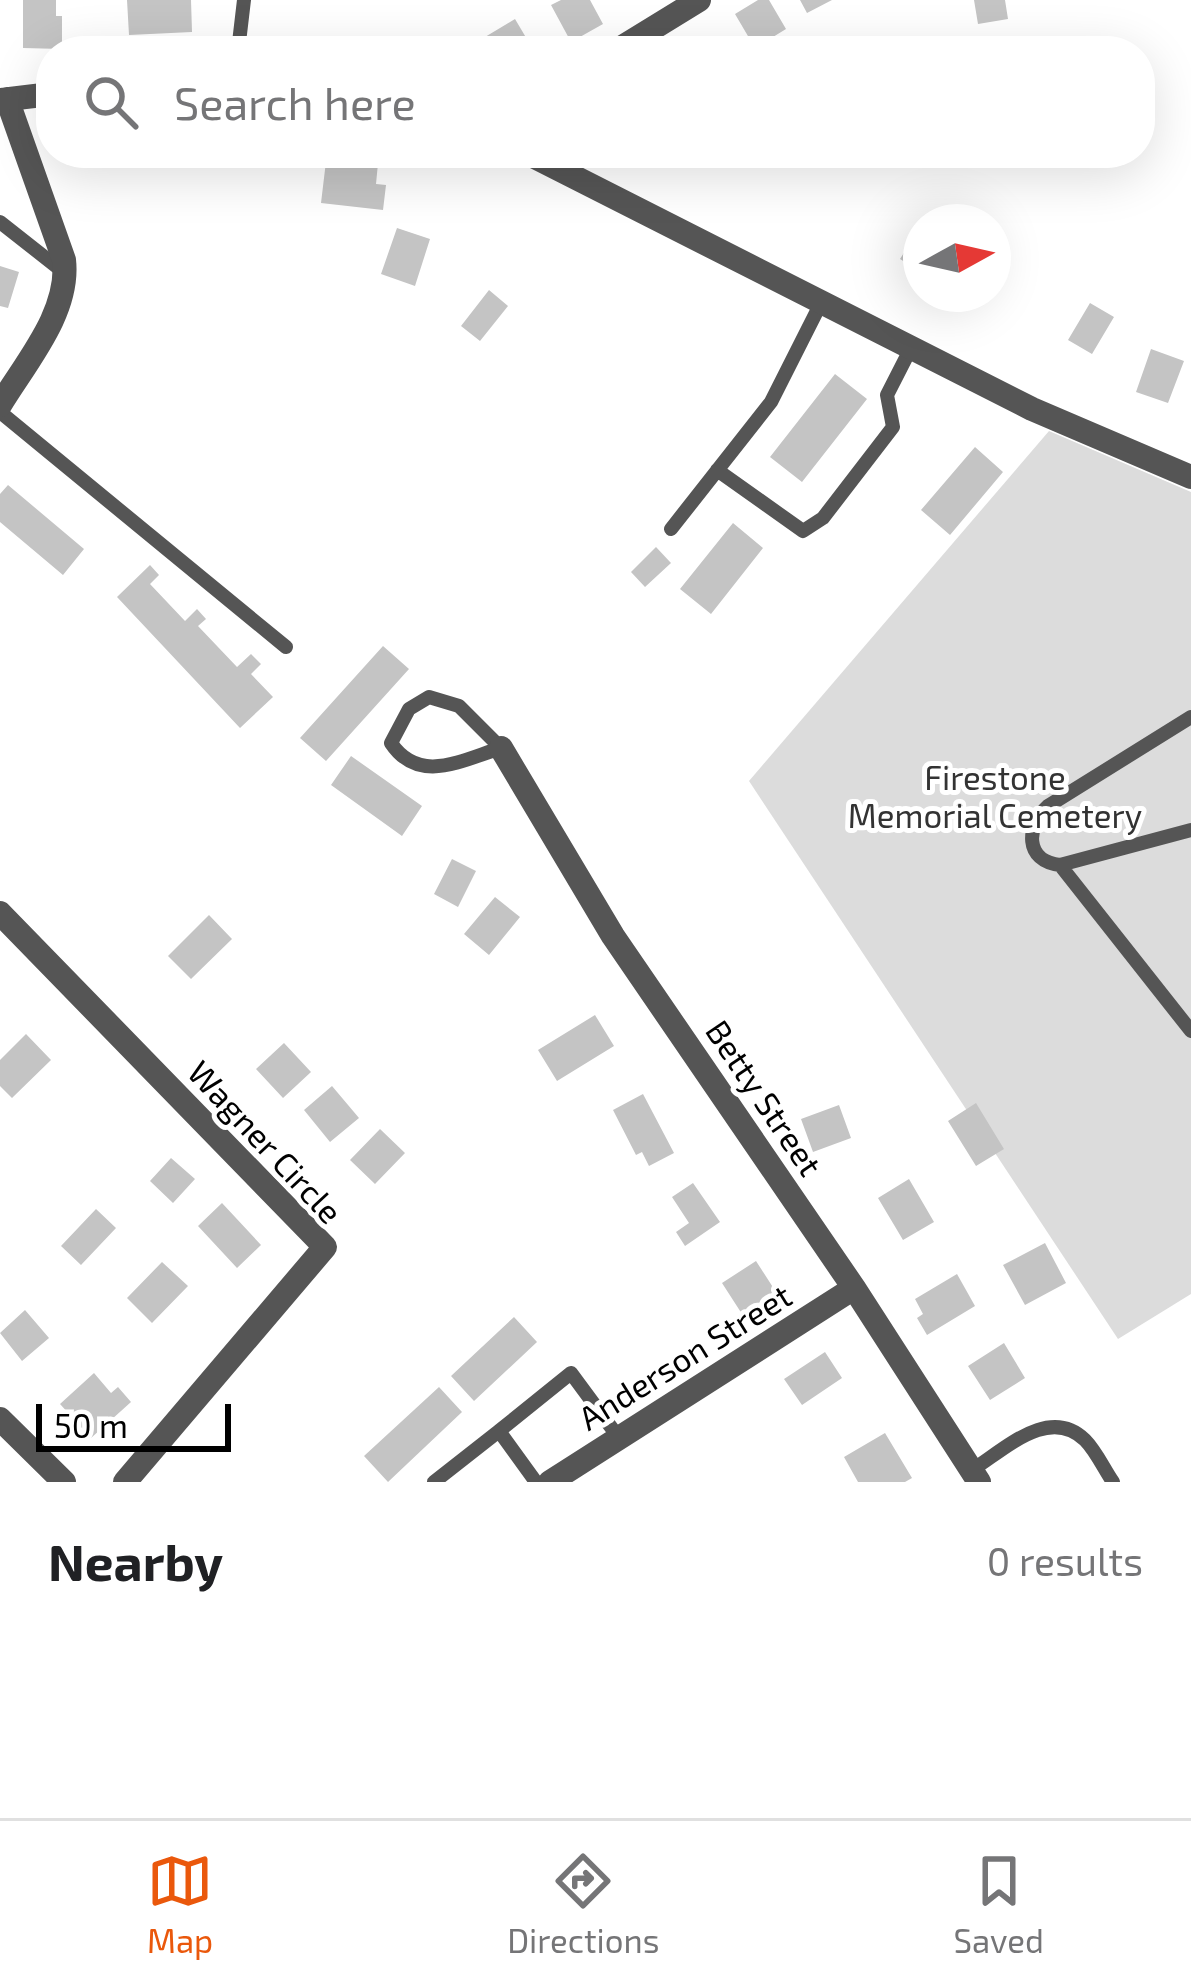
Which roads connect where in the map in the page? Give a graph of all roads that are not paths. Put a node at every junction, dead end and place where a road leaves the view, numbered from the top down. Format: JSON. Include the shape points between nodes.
{"nodes":[{"id":1,"x":244,"y":0,"type":"edge"},
{"id":2,"x":699,"y":0,"type":"edge"},
{"id":3,"x":240,"y":36,"type":"edge"},
{"id":4,"x":640,"y":36,"type":"edge"},
{"id":5,"x":36,"y":96,"type":"edge"},
{"id":6,"x":3,"y":100,"type":"edge"},
{"id":7,"x":556,"y":168,"type":"edge"},
{"id":8,"x":0,"y":223,"type":"edge"},
{"id":9,"x":66,"y":274,"type":"junction"},
{"id":10,"x":822,"y":301,"type":"junction"},
{"id":11,"x":912,"y":346,"type":"junction"},
{"id":12,"x":3,"y":395,"type":"edge"},
{"id":13,"x":717,"y":470,"type":"junction"},
{"id":14,"x":1191,"y":477,"type":"edge"},
{"id":15,"x":670,"y":529,"type":"dead end"},
{"id":16,"x":286,"y":647,"type":"dead end"},
{"id":17,"x":1191,"y":717,"type":"edge"},
{"id":18,"x":501,"y":748,"type":"junction"},
{"id":19,"x":1191,"y":830,"type":"edge"},
{"id":20,"x":1060,"y":865,"type":"junction"},
{"id":21,"x":0,"y":913,"type":"edge"},
{"id":22,"x":1191,"y":1031,"type":"edge"},
{"id":23,"x":854,"y":1288,"type":"junction"},
{"id":24,"x":0,"y":1419,"type":"edge"},
{"id":25,"x":499,"y":1431,"type":"junction"},
{"id":26,"x":619,"y":1438,"type":"junction"},
{"id":27,"x":976,"y":1476,"type":"edge"},
{"id":28,"x":64,"y":1482,"type":"edge"},
{"id":29,"x":125,"y":1482,"type":"edge"},
{"id":30,"x":434,"y":1482,"type":"edge"},
{"id":31,"x":536,"y":1482,"type":"edge"},
{"id":32,"x":550,"y":1482,"type":"edge"},
{"id":33,"x":1113,"y":1482,"type":"edge"}],
"edges":[{"from":1,"to":3,"type":"lane"},
{"from":2,"to":4,"type":"street"},
{"from":5,"to":6,"type":"street"},
{"from":6,"to":9,"type":"street"},
{"from":7,"to":10,"type":"street"},
{"from":8,"to":9,"type":"lane"},
{"from":9,"to":12,"type":"street","via":[[57,311]]},
{"from":10,"to":11,"type":"street"},
{"from":10,"to":13,"type":"lane","via":[[771,402]]},
{"from":11,"to":13,"type":"lane","via":[[887,395],[893,428],[813,525],[802,531]]},
{"from":11,"to":14,"type":"street","via":[[1032,409]]},
{"from":12,"to":16,"type":"lane"},
{"from":13,"to":15,"type":"lane"},
{"from":17,"to":20,"type":"lane","via":[[1038,815],[1036,852]]},
{"from":18,"to":18,"type":"lane","via":[[459,706],[429,697],[409,709],[391,743],[422,767]]},
{"from":18,"to":23,"type":"street","name":"Betty Street","via":[[613,936]]},
{"from":19,"to":20,"type":"lane"},
{"from":20,"to":22,"type":"lane"},
{"from":21,"to":29,"type":"street","name":"Wagner Circle","via":[[325,1247]]},
{"from":23,"to":26,"type":"street","name":"Anderson Street"},
{"from":23,"to":27,"type":"street","name":"Betty Street"},
{"from":24,"to":28,"type":"street"},
{"from":25,"to":26,"type":"lane","via":[[571,1373]]},
{"from":25,"to":30,"type":"lane"},
{"from":25,"to":31,"type":"lane"},
{"from":26,"to":32,"type":"street","name":"Anderson Street"},
{"from":27,"to":33,"type":"lane","via":[[1039,1428],[1061,1426],[1084,1439]]}]}
